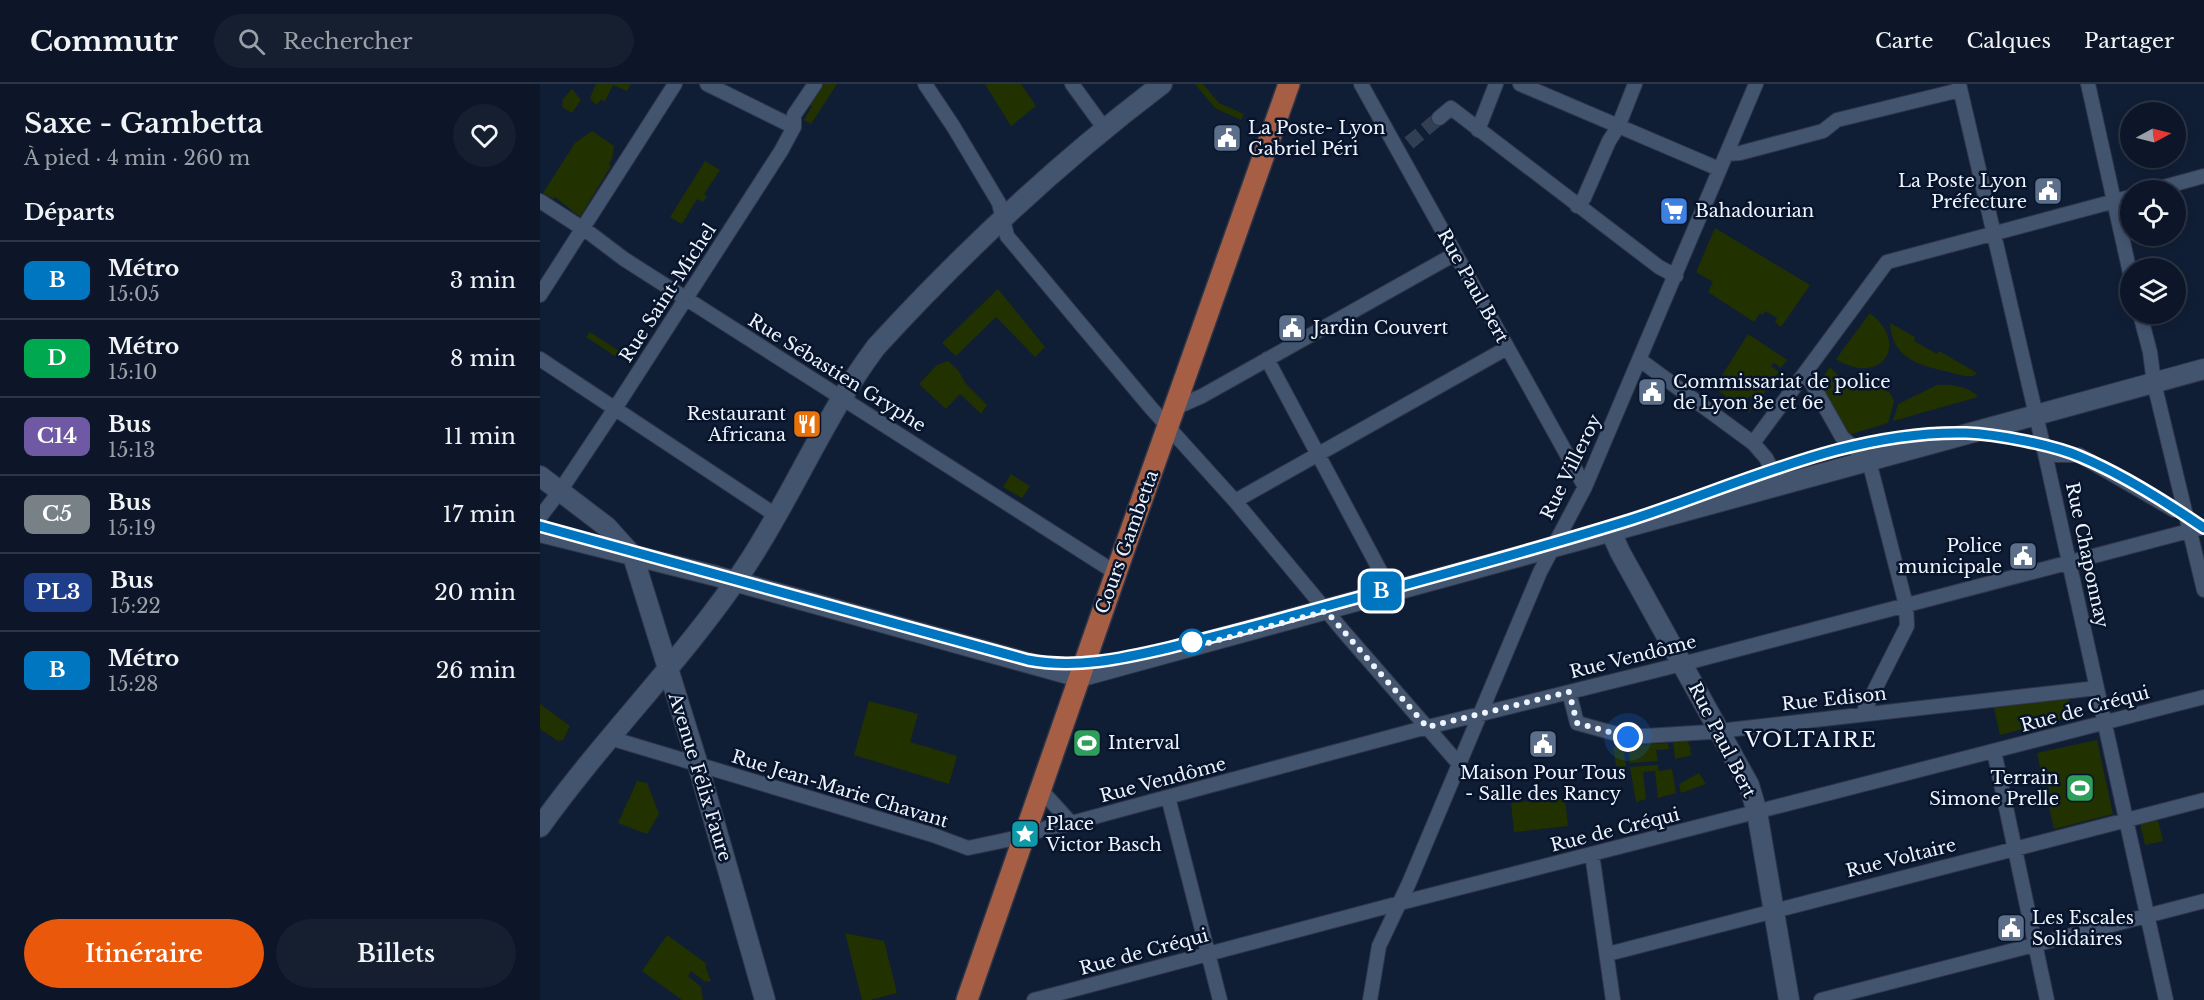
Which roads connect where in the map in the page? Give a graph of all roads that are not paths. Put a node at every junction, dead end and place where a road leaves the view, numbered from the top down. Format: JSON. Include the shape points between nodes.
{"nodes":[{"id":1,"x":675,"y":84,"type":"edge"},
{"id":2,"x":707,"y":84,"type":"edge"},
{"id":3,"x":815,"y":84,"type":"edge"},
{"id":4,"x":925,"y":84,"type":"edge"},
{"id":5,"x":1072,"y":84,"type":"edge"},
{"id":6,"x":1162,"y":84,"type":"edge"},
{"id":7,"x":1289,"y":84,"type":"edge"},
{"id":8,"x":1361,"y":84,"type":"edge"},
{"id":9,"x":1496,"y":84,"type":"edge"},
{"id":10,"x":1520,"y":84,"type":"edge"},
{"id":11,"x":1635,"y":84,"type":"edge"},
{"id":12,"x":1756,"y":84,"type":"edge"},
{"id":13,"x":2088,"y":84,"type":"edge"},
{"id":14,"x":1960,"y":87,"type":"edge"},
{"id":15,"x":1439,"y":118,"type":"tunnel mouth"},
{"id":16,"x":794,"y":127,"type":"junction"},
{"id":17,"x":1618,"y":127,"type":"junction"},
{"id":18,"x":1104,"y":128,"type":"junction"},
{"id":19,"x":1478,"y":130,"type":"junction"},
{"id":20,"x":1727,"y":154,"type":"junction"},
{"id":21,"x":1719,"y":169,"type":"junction"},
{"id":22,"x":2204,"y":176,"type":"edge"},
{"id":23,"x":2186,"y":181,"type":"edge"},
{"id":24,"x":2120,"y":200,"type":"edge"},
{"id":25,"x":540,"y":201,"type":"edge"},
{"id":26,"x":2114,"y":201,"type":"junction"},
{"id":27,"x":1577,"y":206,"type":"junction"},
{"id":28,"x":1002,"y":219,"type":"junction"},
{"id":29,"x":583,"y":228,"type":"junction"},
{"id":30,"x":1993,"y":235,"type":"junction"},
{"id":31,"x":1455,"y":254,"type":"junction"},
{"id":32,"x":2127,"y":258,"type":"edge"},
{"id":33,"x":1676,"y":276,"type":"junction"},
{"id":34,"x":540,"y":295,"type":"edge"},
{"id":35,"x":686,"y":299,"type":"junction"},
{"id":36,"x":2142,"y":324,"type":"edge"},
{"id":37,"x":1507,"y":348,"type":"junction"},
{"id":38,"x":540,"y":359,"type":"edge"},
{"id":39,"x":1268,"y":359,"type":"junction"},
{"id":40,"x":1640,"y":360,"type":"junction"},
{"id":41,"x":2204,"y":369,"type":"edge"},
{"id":42,"x":1806,"y":373,"type":"junction"},
{"id":43,"x":2154,"y":383,"type":"junction"},
{"id":44,"x":843,"y":398,"type":"junction"},
{"id":45,"x":616,"y":407,"type":"junction"},
{"id":46,"x":2036,"y":415,"type":"junction"},
{"id":47,"x":1172,"y":418,"type":"junction"},
{"id":48,"x":1753,"y":443,"type":"junction"},
{"id":49,"x":1320,"y":455,"type":"junction"},
{"id":50,"x":2056,"y":455,"type":"dead end"},
{"id":51,"x":1869,"y":461,"type":"junction"},
{"id":52,"x":540,"y":476,"type":"edge"},
{"id":53,"x":1780,"y":486,"type":"junction"},
{"id":54,"x":1585,"y":487,"type":"junction"},
{"id":55,"x":560,"y":491,"type":"junction"},
{"id":56,"x":1235,"y":501,"type":"junction"},
{"id":57,"x":777,"y":516,"type":"junction"},
{"id":58,"x":540,"y":517,"type":"edge"},
{"id":59,"x":2204,"y":527,"type":"edge"},
{"id":60,"x":2184,"y":529,"type":"junction"},
{"id":61,"x":540,"y":532,"type":"edge"},
{"id":62,"x":1611,"y":532,"type":"junction"},
{"id":63,"x":1551,"y":549,"type":"junction"},
{"id":64,"x":633,"y":556,"type":"junction"},
{"id":65,"x":2070,"y":562,"type":"junction"},
{"id":66,"x":1116,"y":573,"type":"junction"},
{"id":67,"x":734,"y":582,"type":"junction"},
{"id":68,"x":2204,"y":590,"type":"edge"},
{"id":69,"x":1392,"y":593,"type":"junction"},
{"id":70,"x":1906,"y":604,"type":"junction"},
{"id":71,"x":1326,"y":611,"type":"junction"},
{"id":72,"x":1682,"y":664,"type":"junction"},
{"id":73,"x":667,"y":669,"type":"junction"},
{"id":74,"x":1079,"y":677,"type":"junction"},
{"id":75,"x":2097,"y":688,"type":"junction"},
{"id":76,"x":1569,"y":692,"type":"junction"},
{"id":77,"x":2204,"y":697,"type":"edge"},
{"id":78,"x":1863,"y":713,"type":"junction"},
{"id":79,"x":1480,"y":715,"type":"junction"},
{"id":80,"x":2105,"y":722,"type":"junction"},
{"id":81,"x":1427,"y":727,"type":"junction"},
{"id":82,"x":1720,"y":730,"type":"junction"},
{"id":83,"x":610,"y":738,"type":"junction"},
{"id":84,"x":1994,"y":751,"type":"junction"},
{"id":85,"x":1459,"y":764,"type":"junction"},
{"id":86,"x":699,"y":765,"type":"junction"},
{"id":87,"x":1041,"y":790,"type":"junction"},
{"id":88,"x":1168,"y":797,"type":"junction"},
{"id":89,"x":2204,"y":800,"type":"edge"},
{"id":90,"x":1757,"y":813,"type":"junction"},
{"id":91,"x":543,"y":818,"type":"edge"},
{"id":92,"x":2126,"y":820,"type":"junction"},
{"id":93,"x":1071,"y":823,"type":"junction"},
{"id":94,"x":1025,"y":836,"type":"junction"},
{"id":95,"x":2015,"y":848,"type":"junction"},
{"id":96,"x":1592,"y":854,"type":"junction"},
{"id":97,"x":2204,"y":901,"type":"edge"},
{"id":98,"x":1400,"y":903,"type":"junction"},
{"id":99,"x":1774,"y":910,"type":"junction"},
{"id":100,"x":2147,"y":916,"type":"junction"},
{"id":101,"x":2036,"y":944,"type":"junction"},
{"id":102,"x":1208,"y":953,"type":"junction"},
{"id":103,"x":1608,"y":954,"type":"junction"},
{"id":104,"x":765,"y":1000,"type":"edge"},
{"id":105,"x":966,"y":1000,"type":"edge"},
{"id":106,"x":1035,"y":1000,"type":"edge"},
{"id":107,"x":1220,"y":1000,"type":"edge"},
{"id":108,"x":1370,"y":1000,"type":"edge"},
{"id":109,"x":1613,"y":1000,"type":"edge"},
{"id":110,"x":1789,"y":1000,"type":"edge"},
{"id":111,"x":1821,"y":1000,"type":"edge"},
{"id":112,"x":2048,"y":1000,"type":"edge"},
{"id":113,"x":2166,"y":1000,"type":"edge"}],
"edges":[{"from":1,"to":29,"type":"street"},
{"from":2,"to":16,"type":"street"},
{"from":3,"to":16,"type":"street","name":"Rue Saint-Michel","via":[[794,115]]},
{"from":4,"to":28,"type":"street","via":[[999,203]]},
{"from":5,"to":18,"type":"street"},
{"from":6,"to":18,"type":"main road"},
{"from":7,"to":47,"type":"main road","name":"Cours Gambetta"},
{"from":8,"to":31,"type":"street","name":"Rue Paul Bert","via":[[1404,147]]},
{"from":9,"to":19,"type":"street"},
{"from":10,"to":17,"type":"street"},
{"from":11,"to":17,"type":"street"},
{"from":12,"to":20,"type":"street","name":"Rue Villeroy"},
{"from":13,"to":26,"type":"street"},
{"from":14,"to":20,"type":"street","via":[[1837,120],[1823,131]]},
{"from":14,"to":30,"type":"street","name":"Rue Chaponnay"},
{"from":15,"to":19,"type":"street","via":[[1451,108]]},
{"from":16,"to":35,"type":"street","name":"Rue Saint-Michel"},
{"from":17,"to":21,"type":"street"},
{"from":17,"to":27,"type":"street"},
{"from":18,"to":28,"type":"main road"},
{"from":19,"to":27,"type":"street"},
{"from":20,"to":21,"type":"street","name":"Rue Villeroy"},
{"from":21,"to":33,"type":"street","name":"Rue Villeroy"},
{"from":22,"to":23,"type":"street"},
{"from":24,"to":26,"type":"street"},
{"from":25,"to":29,"type":"street","name":"Rue Sébastien Gryphe"},
{"from":26,"to":30,"type":"street"},
{"from":26,"to":32,"type":"street"},
{"from":27,"to":33,"type":"street"},
{"from":28,"to":44,"type":"main road","via":[[876,347]]},
{"from":28,"to":47,"type":"street","via":[[1011,241]]},
{"from":29,"to":34,"type":"street"},
{"from":29,"to":35,"type":"street","name":"Rue Sébastien Gryphe"},
{"from":30,"to":42,"type":"street","via":[[1887,262]]},
{"from":30,"to":46,"type":"street","name":"Rue Chaponnay"},
{"from":31,"to":37,"type":"street","name":"Rue Paul Bert"},
{"from":31,"to":39,"type":"street"},
{"from":33,"to":40,"type":"street","name":"Rue Villeroy"},
{"from":35,"to":44,"type":"street","name":"Rue Sébastien Gryphe"},
{"from":35,"to":45,"type":"street","name":"Rue Saint-Michel"},
{"from":36,"to":43,"type":"street"},
{"from":37,"to":49,"type":"street"},
{"from":37,"to":54,"type":"street","name":"Rue Paul Bert"},
{"from":38,"to":45,"type":"street"},
{"from":39,"to":47,"type":"street"},
{"from":39,"to":49,"type":"street"},
{"from":40,"to":48,"type":"street"},
{"from":40,"to":54,"type":"street","name":"Rue Villeroy"},
{"from":41,"to":43,"type":"main road"},
{"from":42,"to":48,"type":"street"},
{"from":42,"to":51,"type":"street","via":[[1842,437]]},
{"from":43,"to":46,"type":"main road"},
{"from":43,"to":60,"type":"street"},
{"from":44,"to":57,"type":"main road"},
{"from":44,"to":66,"type":"street","name":"Rue Sébastien Gryphe"},
{"from":45,"to":55,"type":"street","name":"Rue Saint-Michel"},
{"from":45,"to":57,"type":"street"},
{"from":46,"to":51,"type":"main road"},
{"from":46,"to":65,"type":"street","name":"Rue Chaponnay"},
{"from":47,"to":56,"type":"street"},
{"from":47,"to":66,"type":"main road","name":"Cours Gambetta"},
{"from":48,"to":53,"type":"street","via":[[1766,458]]},
{"from":49,"to":56,"type":"street"},
{"from":49,"to":69,"type":"street"},
{"from":50,"to":60,"type":"street","via":[[2079,455],[2177,509]]},
{"from":51,"to":53,"type":"main road"},
{"from":51,"to":70,"type":"street"},
{"from":52,"to":55,"type":"main road"},
{"from":53,"to":62,"type":"main road"},
{"from":54,"to":63,"type":"street","name":"Rue Villeroy"},
{"from":55,"to":58,"type":"street","name":"Rue Saint-Michel"},
{"from":55,"to":64,"type":"main road","via":[[607,527]]},
{"from":56,"to":71,"type":"street"},
{"from":57,"to":67,"type":"main road"},
{"from":59,"to":60,"type":"street","name":"Rue Vendôme"},
{"from":60,"to":65,"type":"street","name":"Rue Vendôme"},
{"from":60,"to":68,"type":"street"},
{"from":61,"to":64,"type":"main road"},
{"from":62,"to":63,"type":"main road"},
{"from":62,"to":72,"type":"main road","name":"Rue Paul Bert"},
{"from":63,"to":69,"type":"main road"},
{"from":63,"to":79,"type":"street","name":"Rue Villeroy"},
{"from":64,"to":67,"type":"main road"},
{"from":64,"to":73,"type":"main road","name":"Avenue Félix Faure"},
{"from":65,"to":70,"type":"street","name":"Rue Vendôme"},
{"from":65,"to":75,"type":"street","name":"Rue Chaponnay"},
{"from":66,"to":74,"type":"main road","name":"Cours Gambetta"},
{"from":67,"to":73,"type":"main road"},
{"from":67,"to":74,"type":"main road"},
{"from":69,"to":71,"type":"main road"},
{"from":70,"to":72,"type":"street","name":"Rue Vendôme"},
{"from":70,"to":78,"type":"street","via":[[1907,626]]},
{"from":71,"to":74,"type":"main road"},
{"from":71,"to":81,"type":"street"},
{"from":72,"to":76,"type":"street","name":"Rue Vendôme"},
{"from":72,"to":82,"type":"main road","name":"Rue Paul Bert"},
{"from":73,"to":83,"type":"main road"},
{"from":73,"to":86,"type":"main road","name":"Avenue Félix Faure"},
{"from":74,"to":87,"type":"main road","name":"Cours Gambetta"},
{"from":75,"to":78,"type":"street","name":"Rue Edison"},
{"from":75,"to":80,"type":"street","name":"Rue Chaponnay"},
{"from":76,"to":79,"type":"street","name":"Rue Vendôme"},
{"from":76,"to":82,"type":"street","name":"Rue Edison","via":[[1577,723],[1628,737]]},
{"from":77,"to":80,"type":"street","name":"Rue de Créqui"},
{"from":78,"to":82,"type":"street","name":"Rue Edison"},
{"from":79,"to":81,"type":"street","name":"Rue Vendôme"},
{"from":79,"to":85,"type":"street","name":"Rue Villeroy"},
{"from":80,"to":84,"type":"street","name":"Rue de Créqui"},
{"from":80,"to":92,"type":"street","name":"Rue Chaponnay"},
{"from":81,"to":85,"type":"street"},
{"from":81,"to":88,"type":"street","name":"Rue Vendôme"},
{"from":82,"to":90,"type":"main road","name":"Rue Paul Bert","via":[[1749,785]]},
{"from":83,"to":86,"type":"street","name":"Rue Jean-Marie Chavant"},
{"from":83,"to":91,"type":"main road"},
{"from":84,"to":90,"type":"street","name":"Rue de Créqui"},
{"from":84,"to":95,"type":"street"},
{"from":85,"to":98,"type":"street","name":"Rue Villeroy"},
{"from":86,"to":94,"type":"street","name":"Rue Jean-Marie Chavant","via":[[968,848]]},
{"from":86,"to":104,"type":"main road","name":"Avenue Félix Faure"},
{"from":87,"to":93,"type":"street"},
{"from":87,"to":94,"type":"main road","name":"Cours Gambetta"},
{"from":88,"to":93,"type":"street","name":"Rue Vendôme"},
{"from":88,"to":102,"type":"street"},
{"from":89,"to":92,"type":"street","name":"Rue Voltaire"},
{"from":90,"to":96,"type":"street","name":"Rue de Créqui"},
{"from":90,"to":99,"type":"main road","name":"Rue Paul Bert"},
{"from":92,"to":95,"type":"street","name":"Rue Voltaire"},
{"from":92,"to":100,"type":"street","name":"Rue Chaponnay"},
{"from":93,"to":94,"type":"street","name":"Rue Vendôme"},
{"from":94,"to":105,"type":"main road","name":"Cours Gambetta"},
{"from":95,"to":99,"type":"street","name":"Rue Voltaire"},
{"from":95,"to":101,"type":"street"},
{"from":96,"to":98,"type":"street","name":"Rue de Créqui"},
{"from":96,"to":103,"type":"street"},
{"from":97,"to":100,"type":"street"},
{"from":98,"to":102,"type":"street","name":"Rue de Créqui"},
{"from":98,"to":108,"type":"street","name":"Rue Villeroy","via":[[1379,946]]},
{"from":99,"to":103,"type":"street","name":"Rue Voltaire"},
{"from":99,"to":110,"type":"main road","name":"Rue Paul Bert"},
{"from":100,"to":101,"type":"street"},
{"from":100,"to":113,"type":"street","name":"Rue Chaponnay"},
{"from":101,"to":111,"type":"street"},
{"from":101,"to":112,"type":"street"},
{"from":102,"to":106,"type":"street","name":"Rue de Créqui"},
{"from":102,"to":107,"type":"street"},
{"from":103,"to":109,"type":"street"}]}
